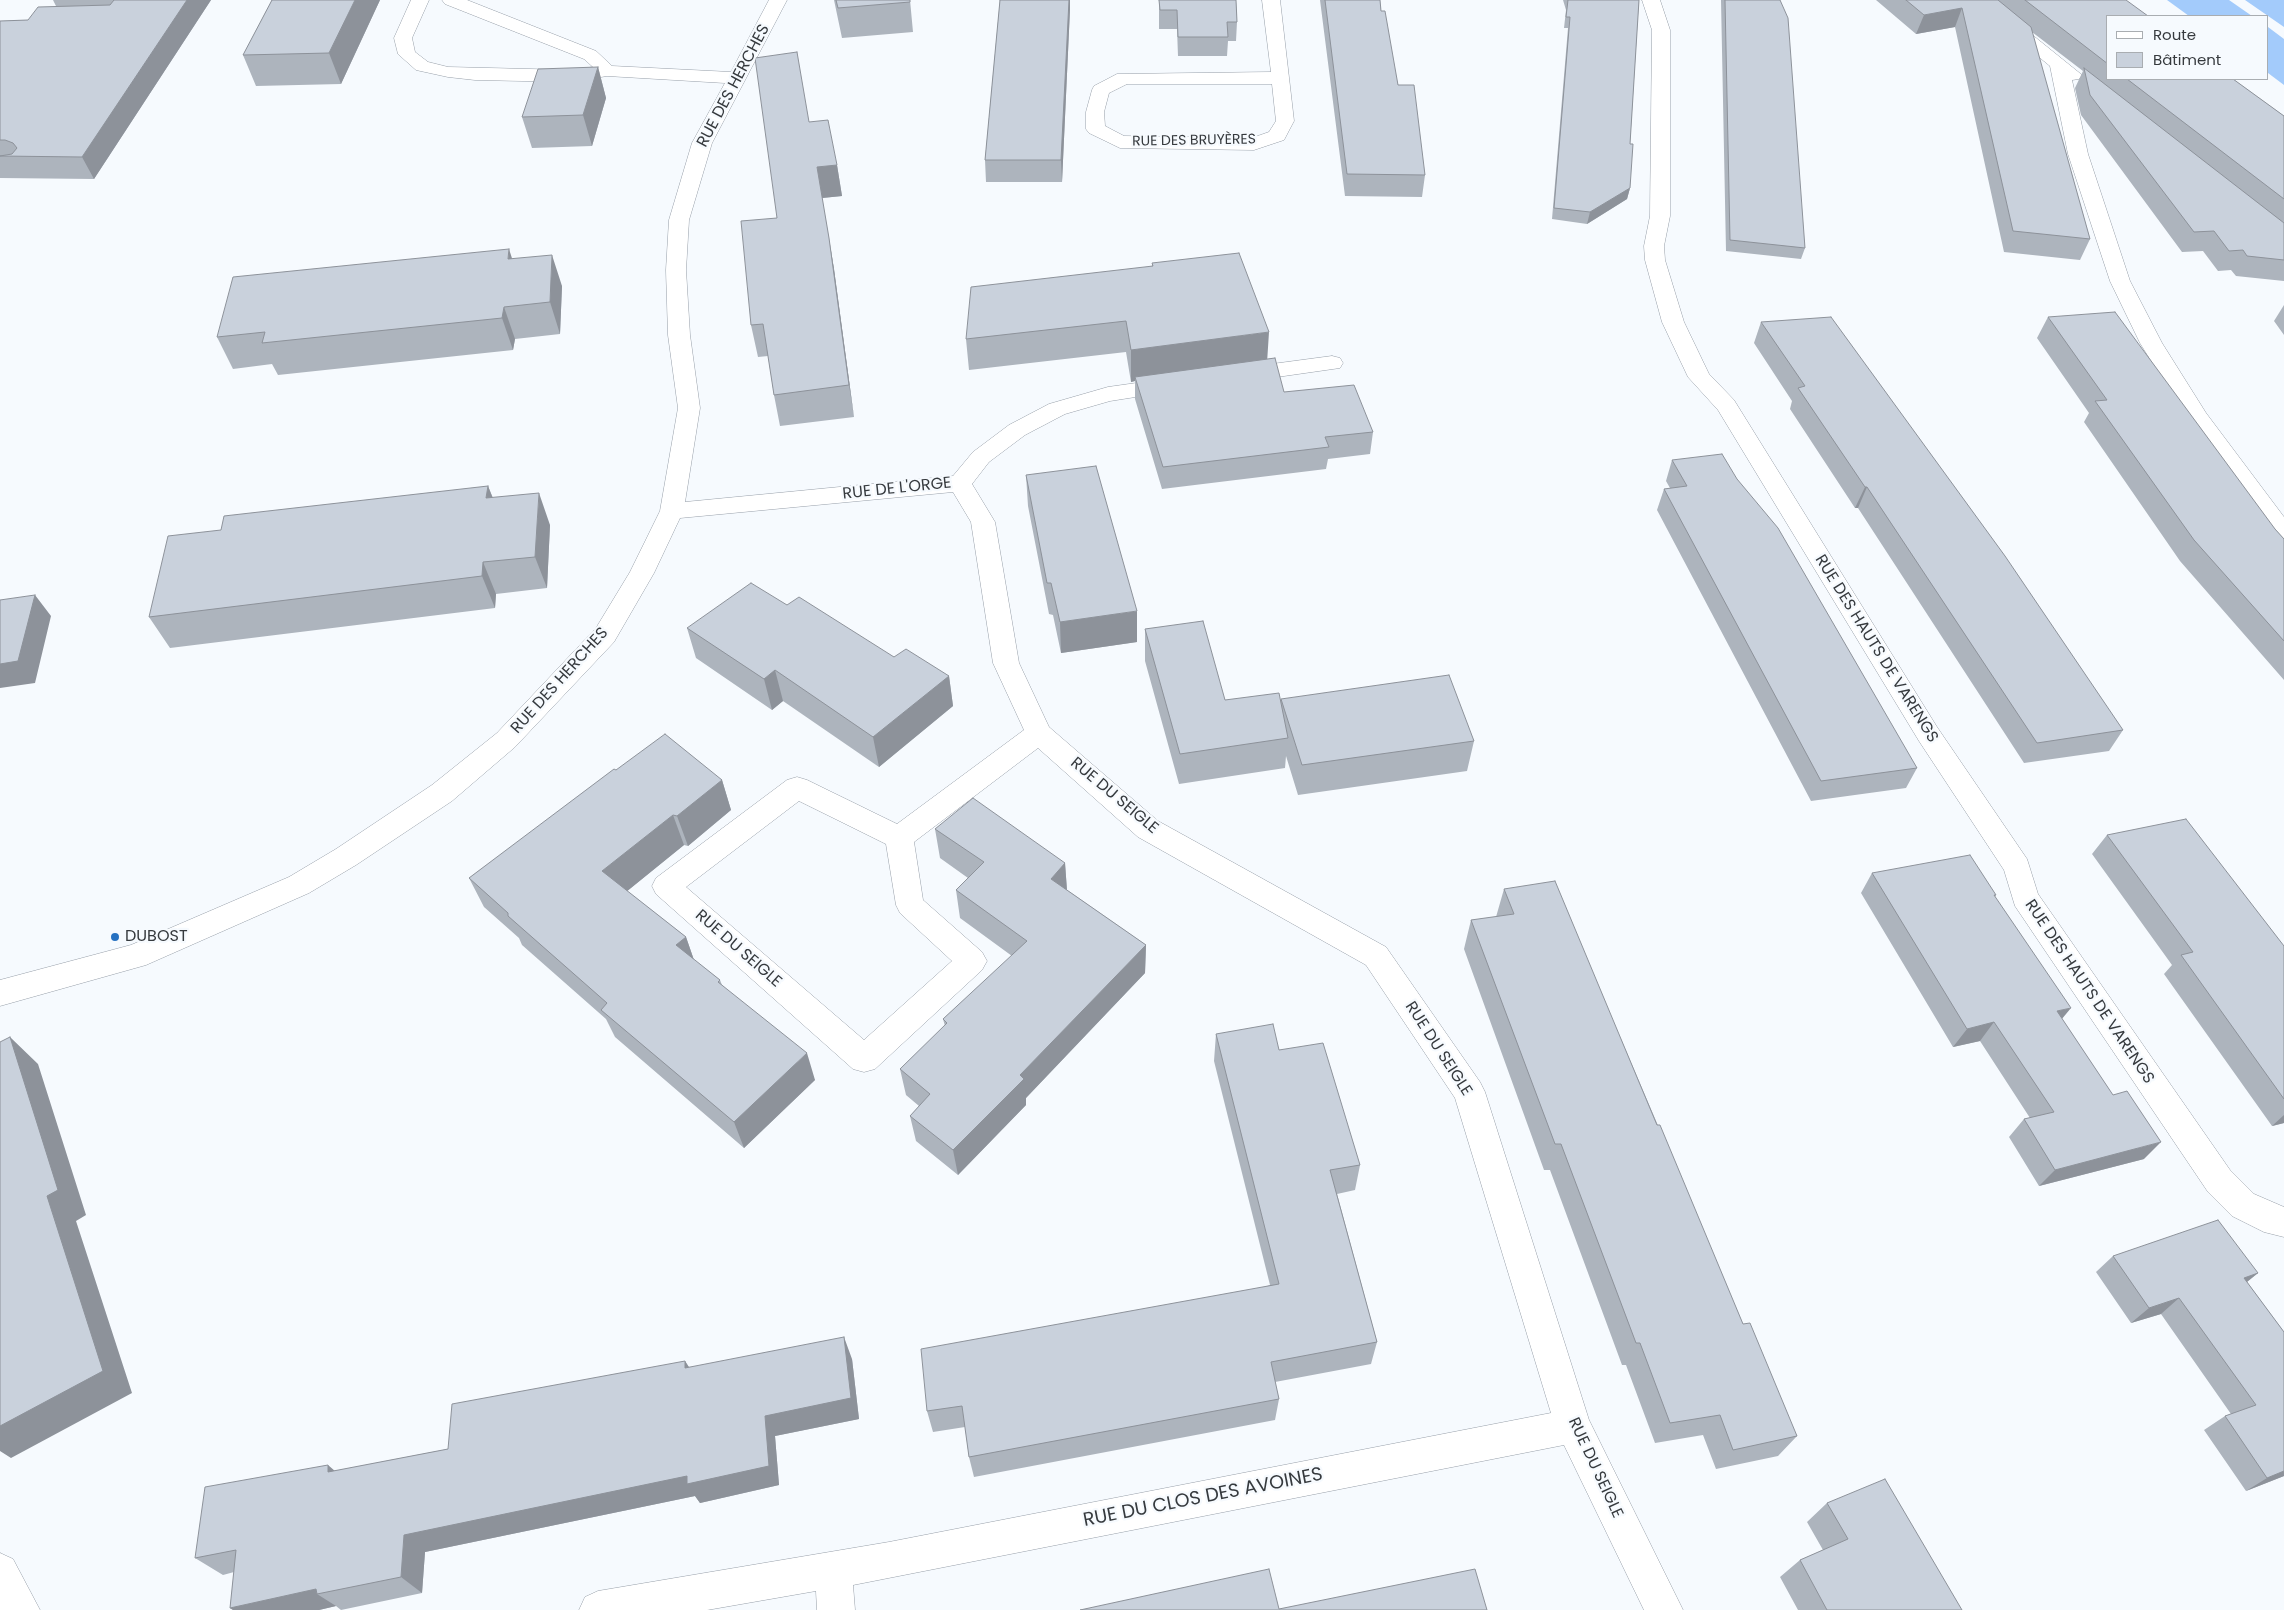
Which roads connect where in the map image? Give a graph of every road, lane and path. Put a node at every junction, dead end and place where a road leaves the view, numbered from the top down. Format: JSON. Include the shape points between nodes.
{"nodes":[{"id":1,"x":420,"y":0,"type":"edge"},
{"id":2,"x":451,"y":0,"type":"edge"},
{"id":3,"x":778,"y":0,"type":"edge"},
{"id":4,"x":1271,"y":0,"type":"edge"},
{"id":5,"x":1652,"y":0,"type":"edge"},
{"id":6,"x":1978,"y":0,"type":"edge"},
{"id":7,"x":2059,"y":64,"type":"junction"},
{"id":8,"x":607,"y":71,"type":"junction"},
{"id":9,"x":736,"y":78,"type":"junction"},
{"id":10,"x":1281,"y":78,"type":"junction"},
{"id":11,"x":2090,"y":87,"type":"edge"},
{"id":12,"x":1332,"y":362,"type":"dead end"},
{"id":13,"x":1225,"y":378,"type":"edge"},
{"id":14,"x":1196,"y":382,"type":"edge"},
{"id":15,"x":960,"y":483,"type":"junction"},
{"id":16,"x":672,"y":511,"type":"junction"},
{"id":17,"x":2284,"y":534,"type":"edge"},
{"id":18,"x":1039,"y":733,"type":"junction"},
{"id":19,"x":899,"y":838,"type":"junction"},
{"id":20,"x":0,"y":993,"type":"edge"},
{"id":21,"x":2284,"y":1222,"type":"edge"},
{"id":22,"x":1573,"y":1426,"type":"junction"},
{"id":23,"x":833,"y":1570,"type":"junction"},
{"id":24,"x":0,"y":1572,"type":"edge"},
{"id":25,"x":21,"y":1610,"type":"edge"},
{"id":26,"x":598,"y":1610,"type":"edge"},
{"id":27,"x":836,"y":1610,"type":"edge"},
{"id":28,"x":1664,"y":1610,"type":"edge"}],
"edges":[{"from":1,"to":8,"type":"street","via":[[403,38],[407,54],[422,66],[475,74],[571,76]]},
{"from":2,"to":8,"type":"street","via":[[590,55]]},
{"from":3,"to":9,"type":"street","name":"RUE DES HERCHES"},
{"from":4,"to":10,"type":"street","name":"RUE DES BRUYÈRES"},
{"from":5,"to":21,"type":"street","name":"RUE DES HAUTS DE VARENGS","via":[[1661,30],[1660,216],[1654,246],[1655,260],[1673,322],[1699,377],[1726,405],[1928,734],[2017,867],[2024,898],[2213,1173],[2243,1204]]},
{"from":6,"to":7,"type":"street"},
{"from":7,"to":11,"type":"street"},
{"from":7,"to":17,"type":"street","via":[[2078,154],[2120,281],[2151,343],[2198,418]]},
{"from":8,"to":9,"type":"street"},
{"from":9,"to":16,"type":"street","name":"RUE DES HERCHES","via":[[702,143],[679,220],[676,270],[679,335],[689,408]]},
{"from":10,"to":10,"type":"street","name":"RUE DES BRUYÈRES","via":[[1124,78],[1101,90],[1095,112],[1096,129],[1120,142],[1254,144],[1277,136],[1285,121]]},
{"from":12,"to":13,"type":"street"},
{"from":14,"to":15,"type":"street","name":"RUE DE L'ORGE","via":[[1108,394],[1057,409],[1017,430],[981,457]]},
{"from":15,"to":16,"type":"street","name":"RUE DE L'ORGE"},
{"from":15,"to":18,"type":"street","name":"RUE DU SEIGLE","via":[[983,522],[1006,663]]},
{"from":16,"to":20,"type":"street","name":"RUE DES HERCHES","via":[[642,573],[605,635],[506,740],[442,793],[387,832],[299,885],[210,926],[136,956]]},
{"from":18,"to":19,"type":"street"},
{"from":18,"to":22,"type":"street","name":"RUE DU SEIGLE","via":[[1148,829],[1376,956],[1469,1092]]},
{"from":19,"to":19,"type":"street","name":"RUE DU SEIGLE","via":[[797,788],[666,886],[864,1059],[972,961],[910,905]]},
{"from":22,"to":23,"type":"street","name":"RUE DU CLOS DES AVOINES"},
{"from":22,"to":28,"type":"street","name":"RUE DU SEIGLE"},
{"from":23,"to":26,"type":"street","name":"RUE DU CLOS DES AVOINES"},
{"from":23,"to":27,"type":"street"},
{"from":24,"to":25,"type":"street"}]}
